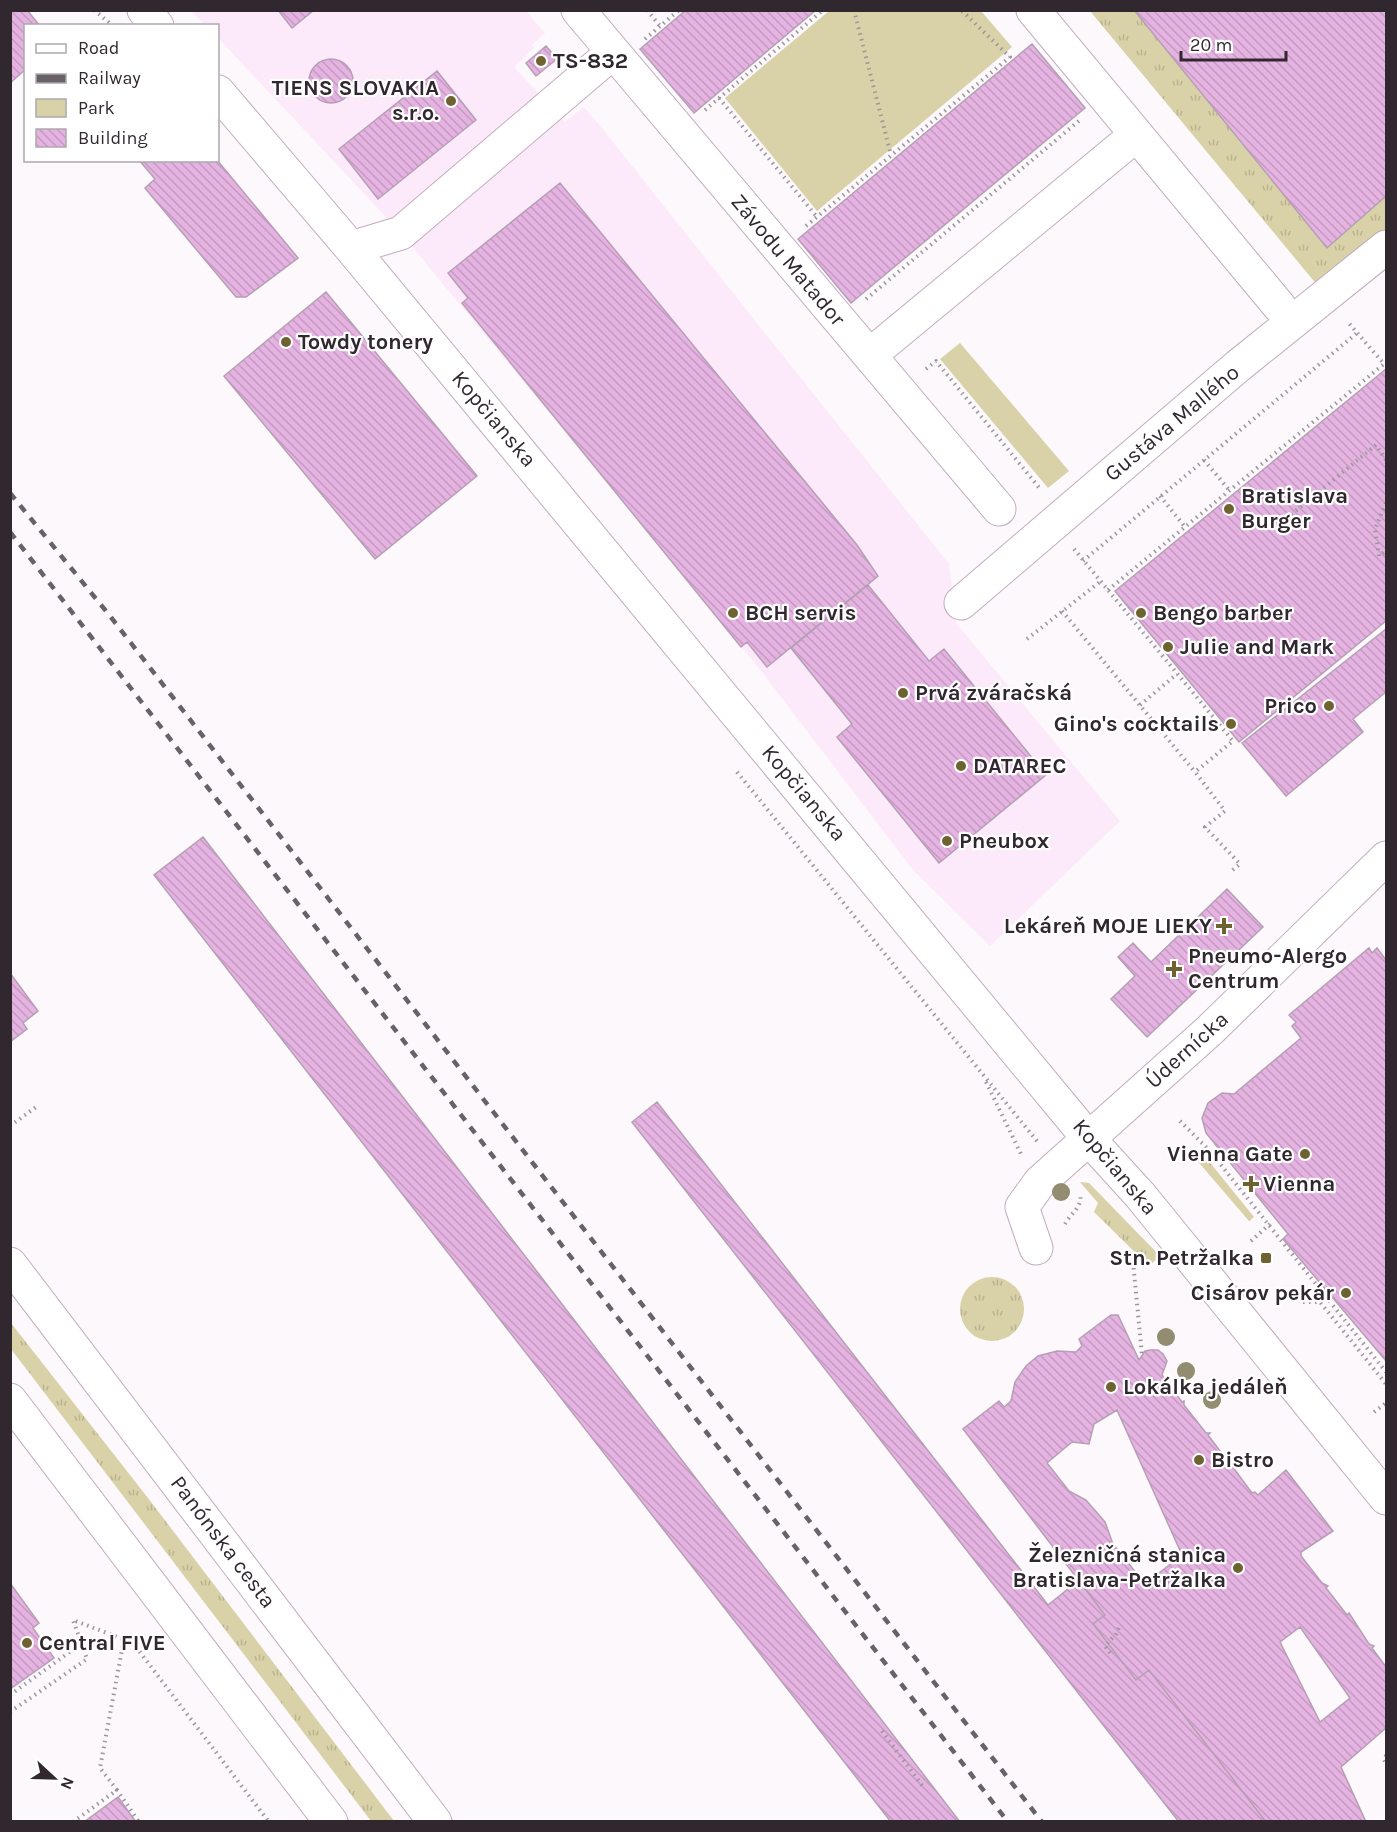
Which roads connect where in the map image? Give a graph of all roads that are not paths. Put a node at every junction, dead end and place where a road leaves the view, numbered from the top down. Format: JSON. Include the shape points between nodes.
{"nodes":[{"id":1,"x":144,"y":10,"type":"edge"},
{"id":2,"x":578,"y":10,"type":"edge"},
{"id":3,"x":1033,"y":10,"type":"edge"},
{"id":4,"x":156,"y":24,"type":"edge"},
{"id":5,"x":626,"y":48,"type":"junction"},
{"id":6,"x":219,"y":93,"type":"edge"},
{"id":7,"x":1136,"y":135,"type":"junction"},
{"id":8,"x":1386,"y":247,"type":"edge"},
{"id":9,"x":351,"y":248,"type":"junction"},
{"id":10,"x":1279,"y":306,"type":"dead end"},
{"id":11,"x":870,"y":355,"type":"junction"},
{"id":12,"x":999,"y":509,"type":"dead end"},
{"id":13,"x":961,"y":603,"type":"dead end"},
{"id":14,"x":1386,"y":858,"type":"edge"},
{"id":15,"x":1089,"y":1139,"type":"junction"},
{"id":16,"x":1036,"y":1248,"type":"dead end"},
{"id":17,"x":10,"y":1264,"type":"edge"},
{"id":18,"x":10,"y":1400,"type":"edge"},
{"id":19,"x":1386,"y":1498,"type":"edge"},
{"id":20,"x":331,"y":1821,"type":"edge"},
{"id":21,"x":435,"y":1821,"type":"edge"}],
"edges":[{"from":1,"to":4,"type":"street"},
{"from":2,"to":5,"type":"street","name":"Závodu Matador"},
{"from":3,"to":7,"type":"street"},
{"from":5,"to":9,"type":"street","via":[[401,233]]},
{"from":5,"to":11,"type":"street","name":"Závodu Matador","via":[[678,130]]},
{"from":6,"to":9,"type":"street","name":"Kopčianska"},
{"from":7,"to":10,"type":"street"},
{"from":7,"to":11,"type":"street"},
{"from":8,"to":13,"type":"street","name":"Gustáva Mallého"},
{"from":9,"to":15,"type":"street","name":"Kopčianska"},
{"from":11,"to":12,"type":"street","name":"Závodu Matador"},
{"from":14,"to":15,"type":"street","name":"Údernícka","via":[[1210,1030]]},
{"from":15,"to":16,"type":"street","name":"Údernícka","via":[[1069,1178],[1040,1182],[1022,1207]]},
{"from":15,"to":19,"type":"street","name":"Kopčianska","via":[[1140,1195]]},
{"from":17,"to":21,"type":"street","name":"Panónska cesta"},
{"from":18,"to":20,"type":"street"}]}
